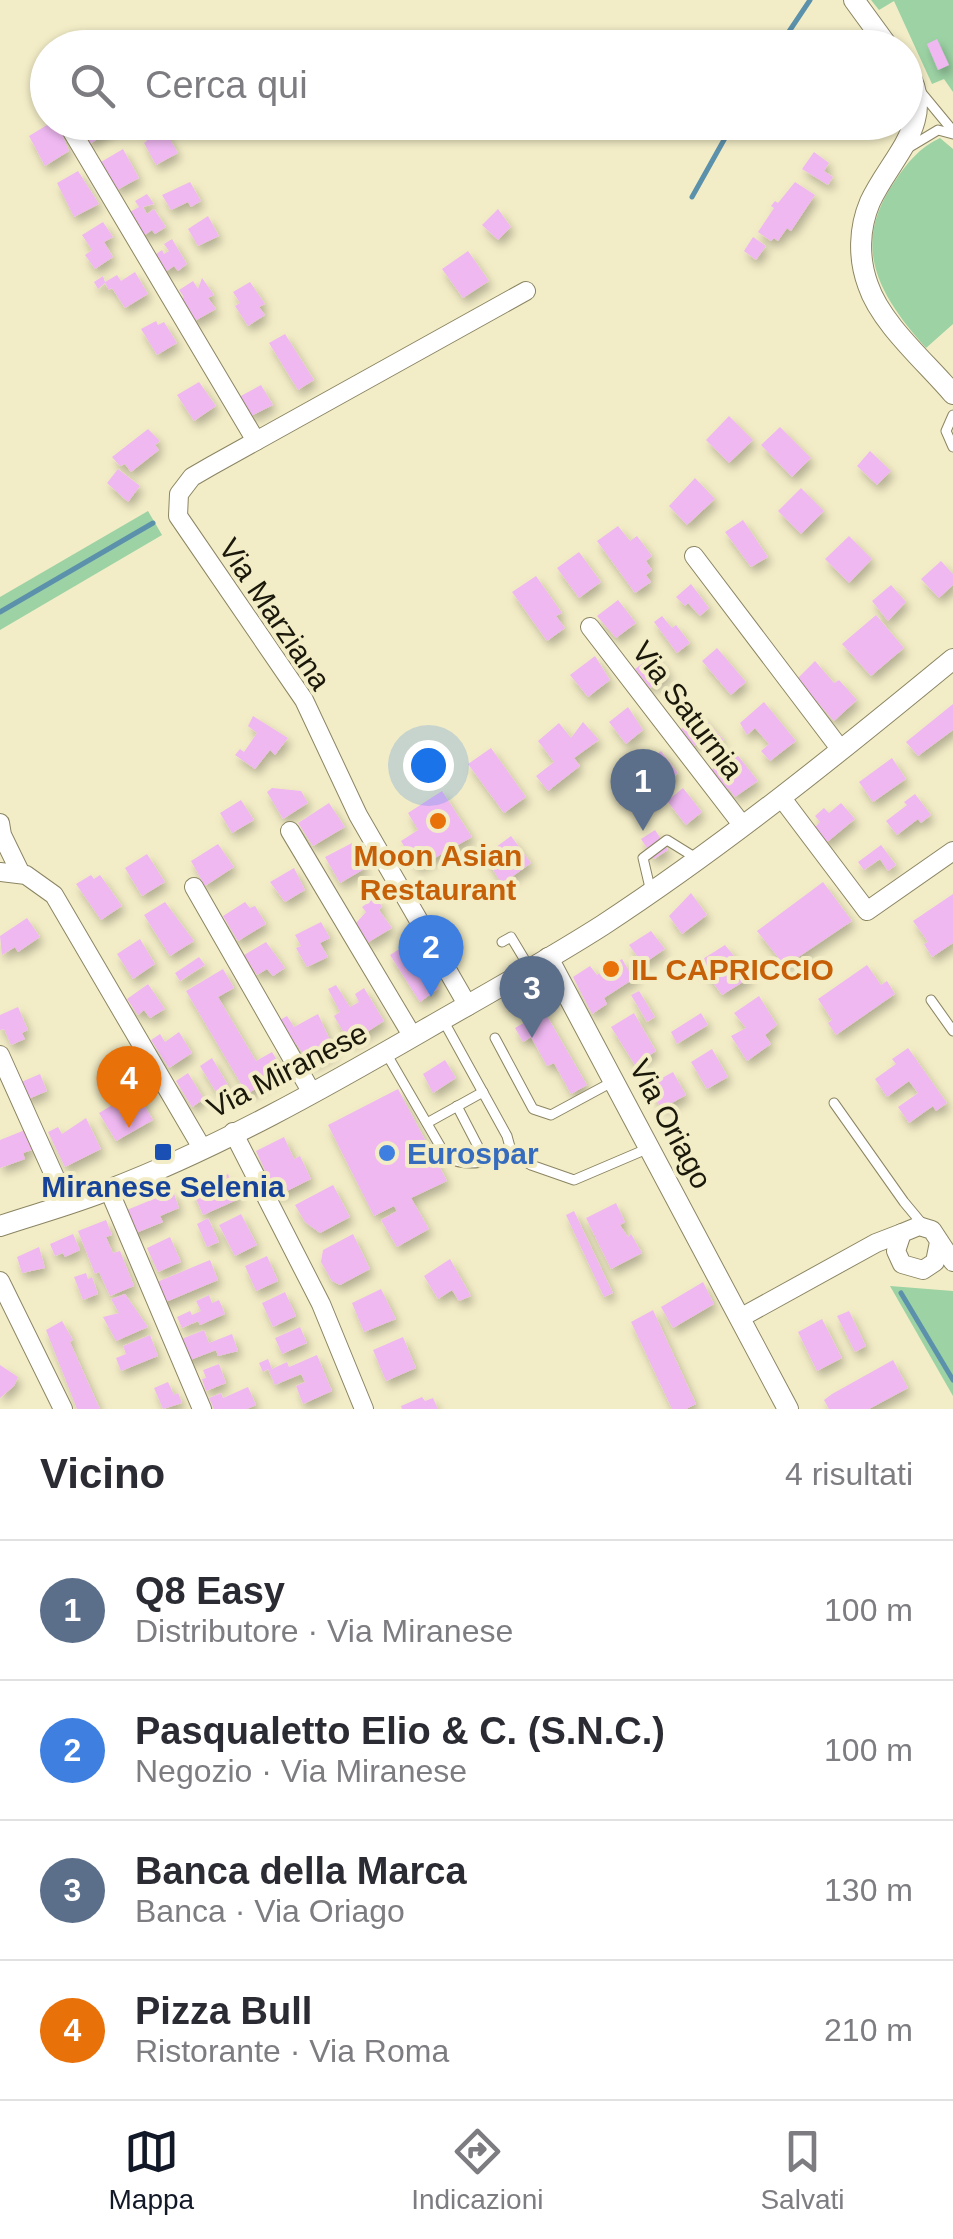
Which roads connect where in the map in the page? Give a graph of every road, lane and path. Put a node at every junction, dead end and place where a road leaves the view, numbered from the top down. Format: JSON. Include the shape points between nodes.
{"nodes":[{"id":1,"x":854,"y":0,"type":"edge"},
{"id":2,"x":876,"y":30,"type":"edge"},
{"id":3,"x":923,"y":92,"type":"edge"},
{"id":4,"x":953,"y":133,"type":"edge"},
{"id":5,"x":923,"y":139,"type":"edge"},
{"id":6,"x":77,"y":140,"type":"edge"},
{"id":7,"x":907,"y":140,"type":"edge"},
{"id":8,"x":922,"y":140,"type":"edge"},
{"id":9,"x":902,"y":152,"type":"junction"},
{"id":10,"x":526,"y":290,"type":"dead end"},
{"id":11,"x":953,"y":394,"type":"edge"},
{"id":12,"x":953,"y":415,"type":"edge"},
{"id":13,"x":256,"y":441,"type":"junction"},
{"id":14,"x":953,"y":447,"type":"edge"},
{"id":15,"x":694,"y":556,"type":"dead end"},
{"id":16,"x":590,"y":627,"type":"dead end"},
{"id":17,"x":953,"y":659,"type":"edge"},
{"id":18,"x":841,"y":750,"type":"junction"},
{"id":19,"x":781,"y":797,"type":"junction"},
{"id":20,"x":0,"y":823,"type":"edge"},
{"id":21,"x":743,"y":826,"type":"junction"},
{"id":22,"x":290,"y":831,"type":"dead end"},
{"id":23,"x":952,"y":851,"type":"edge"},
{"id":24,"x":698,"y":859,"type":"junction"},
{"id":25,"x":0,"y":872,"type":"edge"},
{"id":26,"x":21,"y":874,"type":"junction"},
{"id":27,"x":194,"y":887,"type":"dead end"},
{"id":28,"x":650,"y":892,"type":"junction"},
{"id":29,"x":502,"y":942,"type":"dead end"},
{"id":30,"x":540,"y":964,"type":"junction"},
{"id":31,"x":931,"y":1000,"type":"dead end"},
{"id":32,"x":468,"y":1006,"type":"junction"},
{"id":33,"x":443,"y":1020,"type":"junction"},
{"id":34,"x":953,"y":1031,"type":"edge"},
{"id":35,"x":413,"y":1037,"type":"junction"},
{"id":36,"x":495,"y":1038,"type":"dead end"},
{"id":37,"x":386,"y":1053,"type":"junction"},
{"id":38,"x":0,"y":1055,"type":"edge"},
{"id":39,"x":614,"y":1080,"type":"junction"},
{"id":40,"x":483,"y":1092,"type":"junction"},
{"id":41,"x":312,"y":1093,"type":"junction"},
{"id":42,"x":834,"y":1103,"type":"dead end"},
{"id":43,"x":457,"y":1106,"type":"junction"},
{"id":44,"x":426,"y":1123,"type":"junction"},
{"id":45,"x":234,"y":1132,"type":"junction"},
{"id":46,"x":202,"y":1148,"type":"junction"},
{"id":47,"x":649,"y":1148,"type":"junction"},
{"id":48,"x":507,"y":1152,"type":"junction"},
{"id":49,"x":486,"y":1160,"type":"junction"},
{"id":50,"x":109,"y":1190,"type":"junction"},
{"id":51,"x":66,"y":1204,"type":"junction"},
{"id":52,"x":0,"y":1226,"type":"edge"},
{"id":53,"x":913,"y":1229,"type":"junction"},
{"id":54,"x":939,"y":1242,"type":"junction"},
{"id":55,"x":848,"y":1261,"type":"junction"},
{"id":56,"x":902,"y":1264,"type":"junction"},
{"id":57,"x":953,"y":1265,"type":"edge"},
{"id":58,"x":928,"y":1268,"type":"junction"},
{"id":59,"x":0,"y":1281,"type":"edge"},
{"id":60,"x":740,"y":1318,"type":"junction"},
{"id":61,"x":63,"y":1409,"type":"edge"},
{"id":62,"x":202,"y":1409,"type":"edge"},
{"id":63,"x":364,"y":1409,"type":"edge"},
{"id":64,"x":788,"y":1409,"type":"edge"}],
"edges":[{"from":1,"to":2,"type":"street"},
{"from":3,"to":4,"type":"lane"},
{"from":4,"to":5,"type":"lane","via":[[938,130]]},
{"from":6,"to":13,"type":"street"},
{"from":7,"to":9,"type":"street"},
{"from":8,"to":9,"type":"lane"},
{"from":9,"to":11,"type":"street","via":[[866,213],[864,272],[885,317]]},
{"from":10,"to":13,"type":"street","name":"Via Marziana"},
{"from":12,"to":14,"type":"lane","via":[[946,431]]},
{"from":13,"to":32,"type":"street","name":"Via Marziana","via":[[192,478],[178,494],[178,516],[304,700],[358,815]]},
{"from":15,"to":18,"type":"street"},
{"from":16,"to":21,"type":"street","name":"Via Saturnia"},
{"from":17,"to":18,"type":"street","name":"Via Miranese"},
{"from":18,"to":19,"type":"street","name":"Via Miranese"},
{"from":19,"to":21,"type":"street","name":"Via Miranese"},
{"from":19,"to":23,"type":"street","via":[[866,911]]},
{"from":20,"to":26,"type":"street"},
{"from":21,"to":24,"type":"street","name":"Via Miranese"},
{"from":22,"to":35,"type":"street"},
{"from":24,"to":28,"type":"street","name":"Via Miranese"},
{"from":24,"to":28,"type":"lane","via":[[667,840],[643,858]]},
{"from":25,"to":26,"type":"street"},
{"from":26,"to":46,"type":"street","via":[[54,895]]},
{"from":27,"to":41,"type":"street"},
{"from":28,"to":30,"type":"street","name":"Via Miranese"},
{"from":29,"to":30,"type":"lane","via":[[511,937]]},
{"from":30,"to":32,"type":"street","name":"Via Miranese"},
{"from":30,"to":39,"type":"street","name":"Via Oriago"},
{"from":31,"to":34,"type":"lane"},
{"from":32,"to":33,"type":"street","name":"Via Miranese"},
{"from":33,"to":35,"type":"street","name":"Via Miranese"},
{"from":33,"to":40,"type":"lane"},
{"from":35,"to":37,"type":"street","name":"Via Miranese"},
{"from":36,"to":39,"type":"lane","via":[[534,1109],[551,1116]]},
{"from":37,"to":41,"type":"street","name":"Via Miranese"},
{"from":37,"to":44,"type":"lane"},
{"from":38,"to":51,"type":"street"},
{"from":39,"to":47,"type":"street","name":"Via Oriago"},
{"from":40,"to":43,"type":"lane"},
{"from":40,"to":48,"type":"lane","via":[[509,1140]]},
{"from":41,"to":45,"type":"street","name":"Via Miranese"},
{"from":42,"to":53,"type":"lane","via":[[904,1202]]},
{"from":43,"to":44,"type":"lane"},
{"from":43,"to":49,"type":"lane"},
{"from":44,"to":49,"type":"lane","via":[[450,1160]]},
{"from":45,"to":46,"type":"street","name":"Via Miranese"},
{"from":45,"to":63,"type":"street","via":[[321,1304]]},
{"from":46,"to":50,"type":"street","name":"Via Miranese"},
{"from":47,"to":48,"type":"lane","via":[[574,1180]]},
{"from":47,"to":60,"type":"street","name":"Via Oriago"},
{"from":48,"to":49,"type":"lane"},
{"from":50,"to":51,"type":"street","name":"Via Miranese"},
{"from":50,"to":62,"type":"street"},
{"from":51,"to":52,"type":"street","name":"Via Miranese"},
{"from":53,"to":54,"type":"street"},
{"from":53,"to":55,"type":"street"},
{"from":53,"to":56,"type":"street","via":[[896,1252]]},
{"from":54,"to":57,"type":"street"},
{"from":54,"to":58,"type":"street"},
{"from":55,"to":56,"type":"street","via":[[880,1255]]},
{"from":55,"to":60,"type":"street"},
{"from":56,"to":58,"type":"street"},
{"from":57,"to":58,"type":"street"},
{"from":59,"to":61,"type":"street"},
{"from":60,"to":64,"type":"street","name":"Via Oriago"}]}
